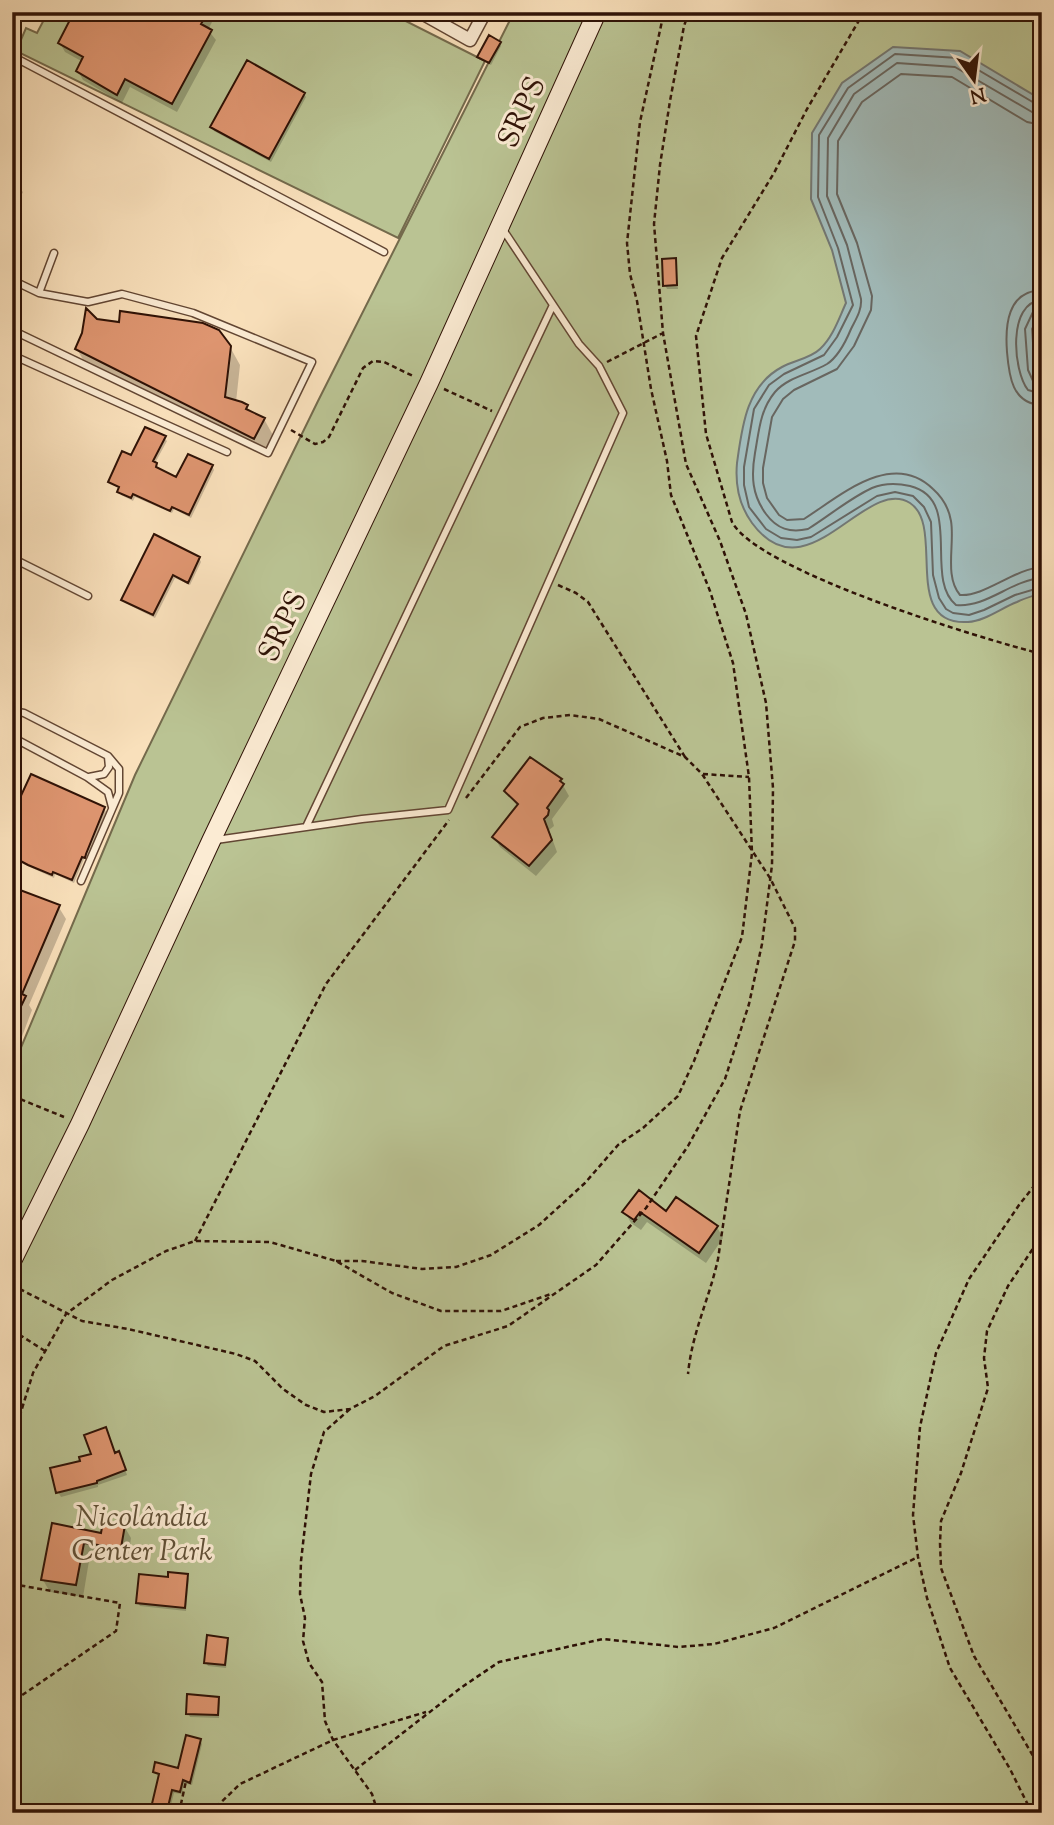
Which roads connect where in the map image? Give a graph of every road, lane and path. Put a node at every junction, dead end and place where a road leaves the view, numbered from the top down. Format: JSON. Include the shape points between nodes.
{"nodes":[{"id":1,"x":420,"y":12,"type":"edge"},
{"id":2,"x":485,"y":12,"type":"edge"},
{"id":3,"x":597,"y":12,"type":"edge"},
{"id":4,"x":664,"y":12,"type":"edge"},
{"id":5,"x":689,"y":12,"type":"edge"},
{"id":6,"x":864,"y":12,"type":"edge"},
{"id":7,"x":12,"y":56,"type":"edge"},
{"id":8,"x":500,"y":225,"type":"junction"},
{"id":9,"x":384,"y":252,"type":"dead end"},
{"id":10,"x":54,"y":253,"type":"dead end"},
{"id":11,"x":12,"y":280,"type":"edge"},
{"id":12,"x":38,"y":293,"type":"junction"},
{"id":13,"x":554,"y":305,"type":"junction"},
{"id":14,"x":12,"y":330,"type":"edge"},
{"id":15,"x":663,"y":333,"type":"junction"},
{"id":16,"x":645,"y":344,"type":"junction"},
{"id":17,"x":12,"y":355,"type":"edge"},
{"id":18,"x":599,"y":366,"type":"junction"},
{"id":19,"x":429,"y":383,"type":"junction"},
{"id":20,"x":501,"y":415,"type":"junction"},
{"id":21,"x":282,"y":425,"type":"junction"},
{"id":22,"x":227,"y":452,"type":"dead end"},
{"id":23,"x":12,"y":558,"type":"edge"},
{"id":24,"x":549,"y":581,"type":"junction"},
{"id":25,"x":88,"y":596,"type":"dead end"},
{"id":26,"x":1042,"y":654,"type":"edge"},
{"id":27,"x":12,"y":710,"type":"edge"},
{"id":28,"x":12,"y":737,"type":"edge"},
{"id":29,"x":108,"y":757,"type":"junction"},
{"id":30,"x":685,"y":757,"type":"junction"},
{"id":31,"x":702,"y":774,"type":"junction"},
{"id":32,"x":87,"y":777,"type":"junction"},
{"id":33,"x":749,"y":777,"type":"junction"},
{"id":34,"x":463,"y":802,"type":"dead end"},
{"id":35,"x":112,"y":807,"type":"junction"},
{"id":36,"x":455,"y":812,"type":"dead end"},
{"id":37,"x":306,"y":827,"type":"junction"},
{"id":38,"x":211,"y":841,"type":"junction"},
{"id":39,"x":752,"y":853,"type":"junction"},
{"id":40,"x":770,"y":878,"type":"junction"},
{"id":41,"x":81,"y":881,"type":"dead end"},
{"id":42,"x":12,"y":1099,"type":"edge"},
{"id":43,"x":80,"y":1124,"type":"junction"},
{"id":44,"x":1042,"y":1176,"type":"edge"},
{"id":45,"x":1042,"y":1235,"type":"edge"},
{"id":46,"x":195,"y":1241,"type":"junction"},
{"id":47,"x":12,"y":1261,"type":"edge"},
{"id":48,"x":336,"y":1261,"type":"junction"},
{"id":49,"x":12,"y":1285,"type":"edge"},
{"id":50,"x":555,"y":1292,"type":"junction"},
{"id":51,"x":66,"y":1314,"type":"junction"},
{"id":52,"x":12,"y":1330,"type":"edge"},
{"id":53,"x":45,"y":1351,"type":"junction"},
{"id":54,"x":688,"y":1374,"type":"dead end"},
{"id":55,"x":350,"y":1409,"type":"junction"},
{"id":56,"x":12,"y":1441,"type":"edge"},
{"id":57,"x":918,"y":1557,"type":"junction"},
{"id":58,"x":12,"y":1584,"type":"edge"},
{"id":59,"x":12,"y":1702,"type":"edge"},
{"id":60,"x":430,"y":1711,"type":"junction"},
{"id":61,"x":333,"y":1740,"type":"junction"},
{"id":62,"x":355,"y":1770,"type":"junction"},
{"id":63,"x":1042,"y":1771,"type":"edge"},
{"id":64,"x":186,"y":1782,"type":"dead end"},
{"id":65,"x":179,"y":1813,"type":"edge"},
{"id":66,"x":210,"y":1813,"type":"edge"},
{"id":67,"x":378,"y":1813,"type":"edge"},
{"id":68,"x":1032,"y":1813,"type":"edge"}],
"edges":[{"from":1,"to":2,"type":"street","via":[[470,40]]},
{"from":3,"to":8,"type":"main road","name":"SRPS"},
{"from":4,"to":16,"type":"path","via":[[640,121],[627,243]]},
{"from":5,"to":15,"type":"path","via":[[670,101],[654,224]]},
{"from":6,"to":26,"type":"path","via":[[722,258],[696,336],[706,434],[732,522],[750,542],[793,567],[915,616]]},
{"from":7,"to":9,"type":"lane"},
{"from":8,"to":13,"type":"lane"},
{"from":8,"to":19,"type":"main road","name":"SRPS"},
{"from":10,"to":12,"type":"lane"},
{"from":11,"to":12,"type":"lane"},
{"from":12,"to":21,"type":"lane","via":[[89,302],[122,294],[193,313],[312,362]]},
{"from":13,"to":18,"type":"lane"},
{"from":13,"to":20,"type":"lane"},
{"from":14,"to":21,"type":"lane","via":[[268,453]]},
{"from":15,"to":16,"type":"path"},
{"from":15,"to":40,"type":"path","via":[[686,464],[746,614],[766,703],[773,788]]},
{"from":16,"to":18,"type":"path"},
{"from":16,"to":33,"type":"path","via":[[670,495],[710,591],[733,663]]},
{"from":17,"to":22,"type":"lane"},
{"from":18,"to":24,"type":"lane","via":[[623,413]]},
{"from":19,"to":20,"type":"path"},
{"from":19,"to":21,"type":"path","via":[[373,361],[363,368],[323,442],[315,444]]},
{"from":19,"to":38,"type":"main road","name":"SRPS"},
{"from":20,"to":37,"type":"lane"},
{"from":23,"to":25,"type":"lane"},
{"from":24,"to":30,"type":"path","via":[[588,602]]},
{"from":24,"to":37,"type":"lane","via":[[447,810]]},
{"from":27,"to":29,"type":"lane"},
{"from":28,"to":32,"type":"lane"},
{"from":29,"to":32,"type":"lane","via":[[104,774]]},
{"from":29,"to":35,"type":"lane","via":[[120,775]]},
{"from":30,"to":31,"type":"path"},
{"from":30,"to":34,"type":"path","via":[[599,719],[544,718],[520,727]]},
{"from":31,"to":33,"type":"path"},
{"from":31,"to":39,"type":"path"},
{"from":32,"to":35,"type":"lane","via":[[108,793]]},
{"from":33,"to":39,"type":"path"},
{"from":35,"to":41,"type":"lane"},
{"from":36,"to":46,"type":"path","via":[[326,984]]},
{"from":37,"to":38,"type":"lane"},
{"from":38,"to":43,"type":"main road","name":"SRPS"},
{"from":39,"to":40,"type":"path"},
{"from":39,"to":48,"type":"path","via":[[742,937],[678,1096],[618,1145],[539,1225],[491,1255],[456,1267],[422,1269]]},
{"from":40,"to":50,"type":"path","via":[[760,956],[726,1079],[646,1208],[596,1265]]},
{"from":40,"to":54,"type":"path","via":[[795,928],[795,941],[740,1111],[718,1259],[696,1326]]},
{"from":42,"to":43,"type":"path"},
{"from":43,"to":47,"type":"main road","name":"SRPS"},
{"from":44,"to":57,"type":"path","via":[[969,1279],[936,1353],[920,1427],[913,1515]]},
{"from":45,"to":63,"type":"path","via":[[1008,1286],[987,1331],[988,1388],[942,1521],[940,1543],[941,1568],[974,1656]]},
{"from":46,"to":48,"type":"path","via":[[270,1242]]},
{"from":46,"to":51,"type":"path","via":[[112,1280]]},
{"from":48,"to":50,"type":"path","via":[[392,1293],[441,1311],[501,1311]]},
{"from":49,"to":51,"type":"path"},
{"from":50,"to":55,"type":"path","via":[[508,1326],[444,1346]]},
{"from":51,"to":53,"type":"path"},
{"from":51,"to":55,"type":"path","via":[[236,1354],[255,1362],[306,1405],[324,1412]]},
{"from":52,"to":53,"type":"path"},
{"from":53,"to":56,"type":"path","via":[[33,1373]]},
{"from":55,"to":61,"type":"path","via":[[324,1432],[311,1474],[300,1594],[303,1641],[309,1663],[322,1682],[325,1721]]},
{"from":57,"to":60,"type":"path","via":[[774,1628],[713,1644],[679,1647],[603,1639],[499,1662]]},
{"from":57,"to":68,"type":"path","via":[[950,1668]]},
{"from":58,"to":59,"type":"path","via":[[120,1603],[116,1631]]},
{"from":60,"to":61,"type":"path"},
{"from":60,"to":62,"type":"path"},
{"from":61,"to":62,"type":"path"},
{"from":61,"to":66,"type":"path","via":[[240,1784]]},
{"from":62,"to":67,"type":"path","via":[[372,1794]]},
{"from":64,"to":65,"type":"path"}]}
